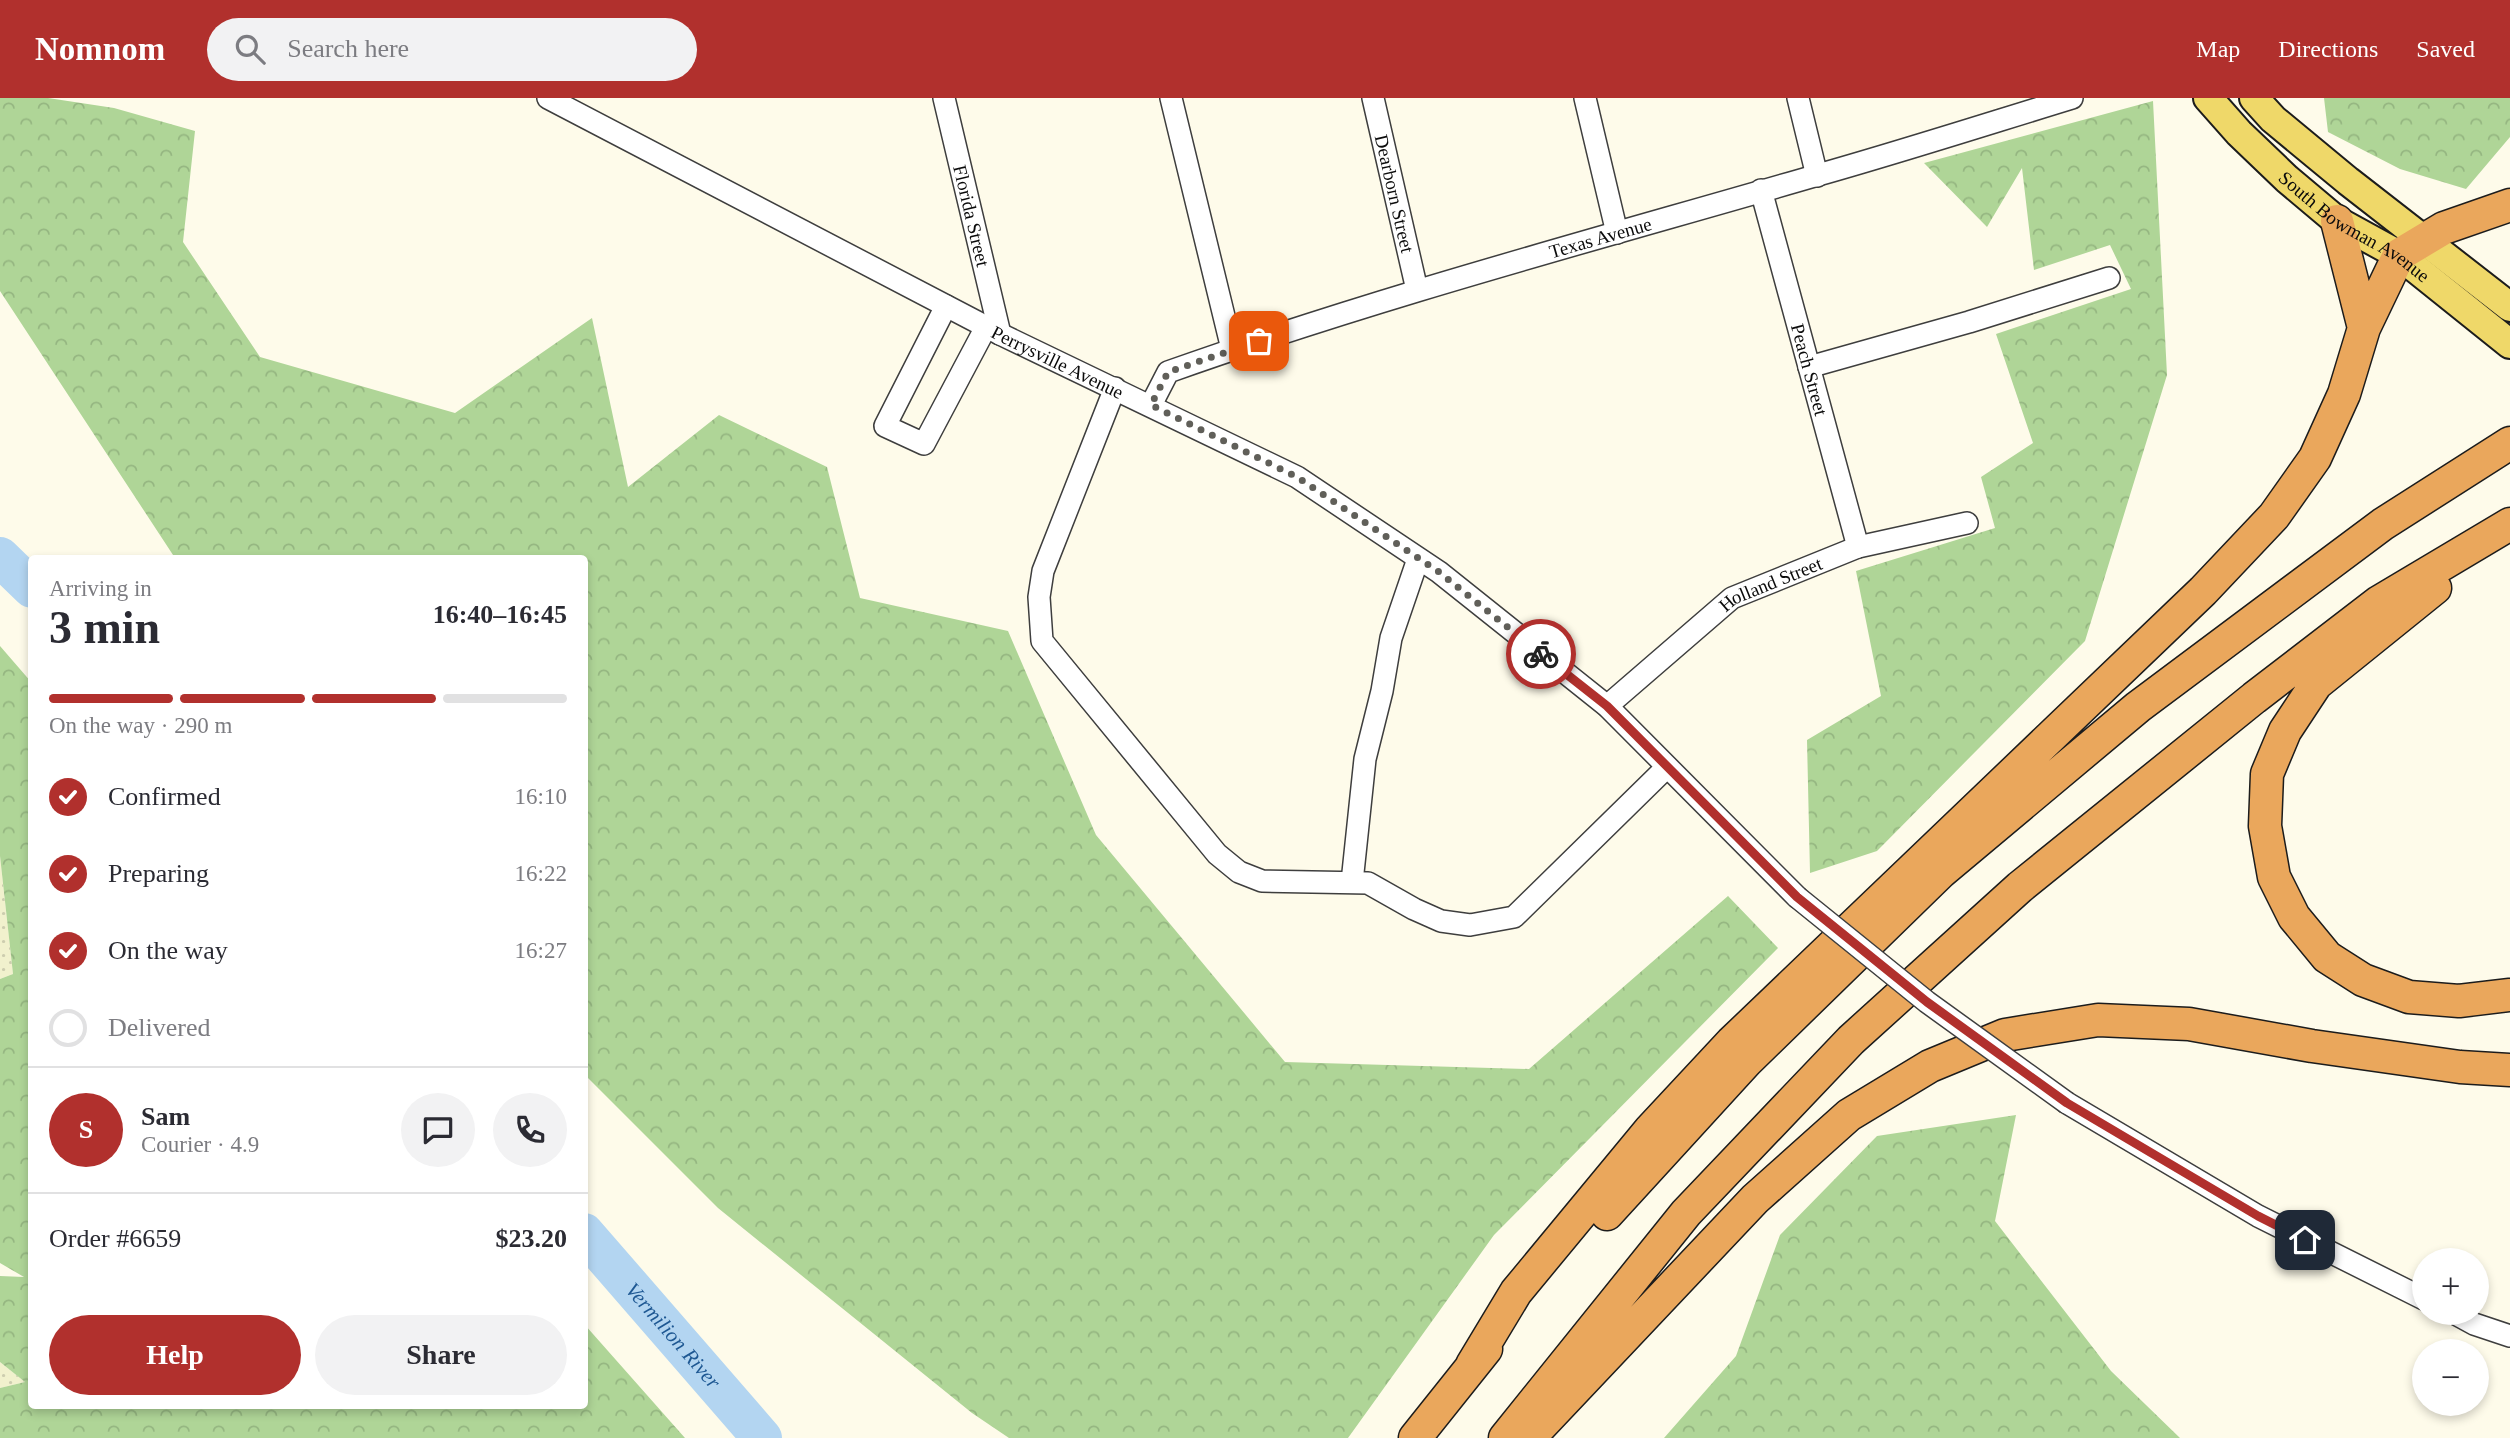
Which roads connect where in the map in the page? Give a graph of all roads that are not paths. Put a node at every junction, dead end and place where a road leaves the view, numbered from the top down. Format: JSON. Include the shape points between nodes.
{"nodes":[{"id":1,"x":548,"y":98,"type":"edge"},
{"id":2,"x":944,"y":98,"type":"edge"},
{"id":3,"x":1171,"y":98,"type":"edge"},
{"id":4,"x":1373,"y":98,"type":"edge"},
{"id":5,"x":1585,"y":98,"type":"edge"},
{"id":6,"x":1798,"y":98,"type":"edge"},
{"id":7,"x":2072,"y":98,"type":"edge"},
{"id":8,"x":2207,"y":98,"type":"edge"},
{"id":9,"x":2254,"y":98,"type":"edge"},
{"id":10,"x":1817,"y":176,"type":"junction"},
{"id":11,"x":1761,"y":190,"type":"junction"},
{"id":12,"x":2510,"y":205,"type":"edge"},
{"id":13,"x":2337,"y":221,"type":"junction"},
{"id":14,"x":1617,"y":233,"type":"junction"},
{"id":15,"x":2412,"y":247,"type":"junction"},
{"id":16,"x":2109,"y":278,"type":"dead end"},
{"id":17,"x":1416,"y":290,"type":"junction"},
{"id":18,"x":946,"y":306,"type":"junction"},
{"id":19,"x":2510,"y":307,"type":"edge"},
{"id":20,"x":2364,"y":328,"type":"junction"},
{"id":21,"x":993,"y":331,"type":"junction"},
{"id":22,"x":2510,"y":344,"type":"edge"},
{"id":23,"x":1232,"y":349,"type":"junction"},
{"id":24,"x":1809,"y":367,"type":"junction"},
{"id":25,"x":1115,"y":388,"type":"junction"},
{"id":26,"x":1151,"y":405,"type":"junction"},
{"id":27,"x":2510,"y":443,"type":"edge"},
{"id":28,"x":1967,"y":523,"type":"dead end"},
{"id":29,"x":2510,"y":525,"type":"edge"},
{"id":30,"x":1858,"y":547,"type":"junction"},
{"id":31,"x":1418,"y":559,"type":"junction"},
{"id":32,"x":1607,"y":706,"type":"junction"},
{"id":33,"x":1667,"y":766,"type":"junction"},
{"id":34,"x":1352,"y":883,"type":"junction"},
{"id":35,"x":2510,"y":995,"type":"edge"},
{"id":36,"x":2510,"y":1070,"type":"edge"},
{"id":37,"x":2412,"y":1292,"type":"edge"},
{"id":38,"x":2477,"y":1325,"type":"edge"},
{"id":39,"x":2510,"y":1336,"type":"edge"},
{"id":40,"x":1472,"y":1365,"type":"junction"},
{"id":41,"x":1552,"y":1400,"type":"junction"},
{"id":42,"x":1415,"y":1438,"type":"edge"},
{"id":43,"x":1505,"y":1438,"type":"edge"},
{"id":44,"x":1529,"y":1438,"type":"edge"}],
"edges":[{"from":1,"to":18,"type":"street","name":"Perrysville Avenue"},
{"from":2,"to":21,"type":"street","name":"Florida Street"},
{"from":3,"to":23,"type":"street"},
{"from":4,"to":17,"type":"street","name":"Dearborn Street"},
{"from":5,"to":14,"type":"street"},
{"from":6,"to":10,"type":"street"},
{"from":7,"to":10,"type":"street","name":"Texas Avenue"},
{"from":8,"to":13,"type":"main road","name":"South Bowman Avenue","via":[[2287,179]]},
{"from":9,"to":15,"type":"main road","name":"South Bowman Avenue"},
{"from":10,"to":11,"type":"street","name":"Texas Avenue"},
{"from":11,"to":14,"type":"street","name":"Texas Avenue"},
{"from":11,"to":24,"type":"street","name":"Peach Street"},
{"from":12,"to":15,"type":"highway","via":[[2444,228]]},
{"from":13,"to":15,"type":"main road","name":"South Bowman Avenue"},
{"from":13,"to":20,"type":"highway"},
{"from":14,"to":17,"type":"street","name":"Texas Avenue"},
{"from":15,"to":19,"type":"main road","name":"South Bowman Avenue"},
{"from":15,"to":20,"type":"highway"},
{"from":15,"to":22,"type":"main road","name":"South Bowman Avenue"},
{"from":16,"to":24,"type":"street"},
{"from":17,"to":23,"type":"street","name":"Texas Avenue"},
{"from":18,"to":21,"type":"street","name":"Perrysville Avenue"},
{"from":18,"to":21,"type":"street","via":[[885,426],[924,444]]},
{"from":20,"to":40,"type":"highway","via":[[2344,394],[2315,458],[2274,516],[2203,591],[1732,1042],[1650,1130],[1516,1292]]},
{"from":21,"to":25,"type":"street","name":"Perrysville Avenue"},
{"from":23,"to":26,"type":"street","name":"Texas Avenue","via":[[1168,372]]},
{"from":24,"to":30,"type":"street","name":"Peach Street"},
{"from":25,"to":26,"type":"street","name":"Perrysville Avenue"},
{"from":25,"to":34,"type":"street","via":[[1044,571],[1039,597],[1042,640],[1217,855],[1239,872],[1262,881]]},
{"from":26,"to":31,"type":"street","name":"Perrysville Avenue","via":[[1297,477]]},
{"from":27,"to":40,"type":"highway","via":[[2383,524],[2160,691],[1941,872],[1746,1061]]},
{"from":28,"to":30,"type":"street","name":"Holland Street"},
{"from":29,"to":35,"type":"highway","via":[[2316,684],[2285,731],[2267,774],[2265,826],[2274,877],[2294,918],[2327,957],[2363,980],[2409,997],[2459,1001]]},
{"from":29,"to":41,"type":"highway","via":[[2379,602],[2254,698],[2020,887],[1851,1040],[1686,1213]]},
{"from":30,"to":32,"type":"street","name":"Holland Street","via":[[1732,598]]},
{"from":31,"to":32,"type":"street","name":"Perrysville Avenue"},
{"from":31,"to":34,"type":"street","via":[[1391,638],[1365,759]]},
{"from":32,"to":33,"type":"street","name":"Perrysville Avenue"},
{"from":33,"to":34,"type":"street","via":[[1514,917],[1470,925],[1441,921],[1368,883]]},
{"from":33,"to":37,"type":"street","name":"Perrysville Avenue","bridge":true,"via":[[1797,897],[1927,1002],[2067,1103],[2258,1216]]},
{"from":36,"to":41,"type":"highway","via":[[2420,1062],[2189,1024],[2098,1020],[2005,1035],[1930,1066],[1849,1115],[1755,1199]]},
{"from":38,"to":39,"type":"street"},
{"from":40,"to":42,"type":"highway"},
{"from":41,"to":43,"type":"highway"},
{"from":41,"to":44,"type":"highway"}]}
